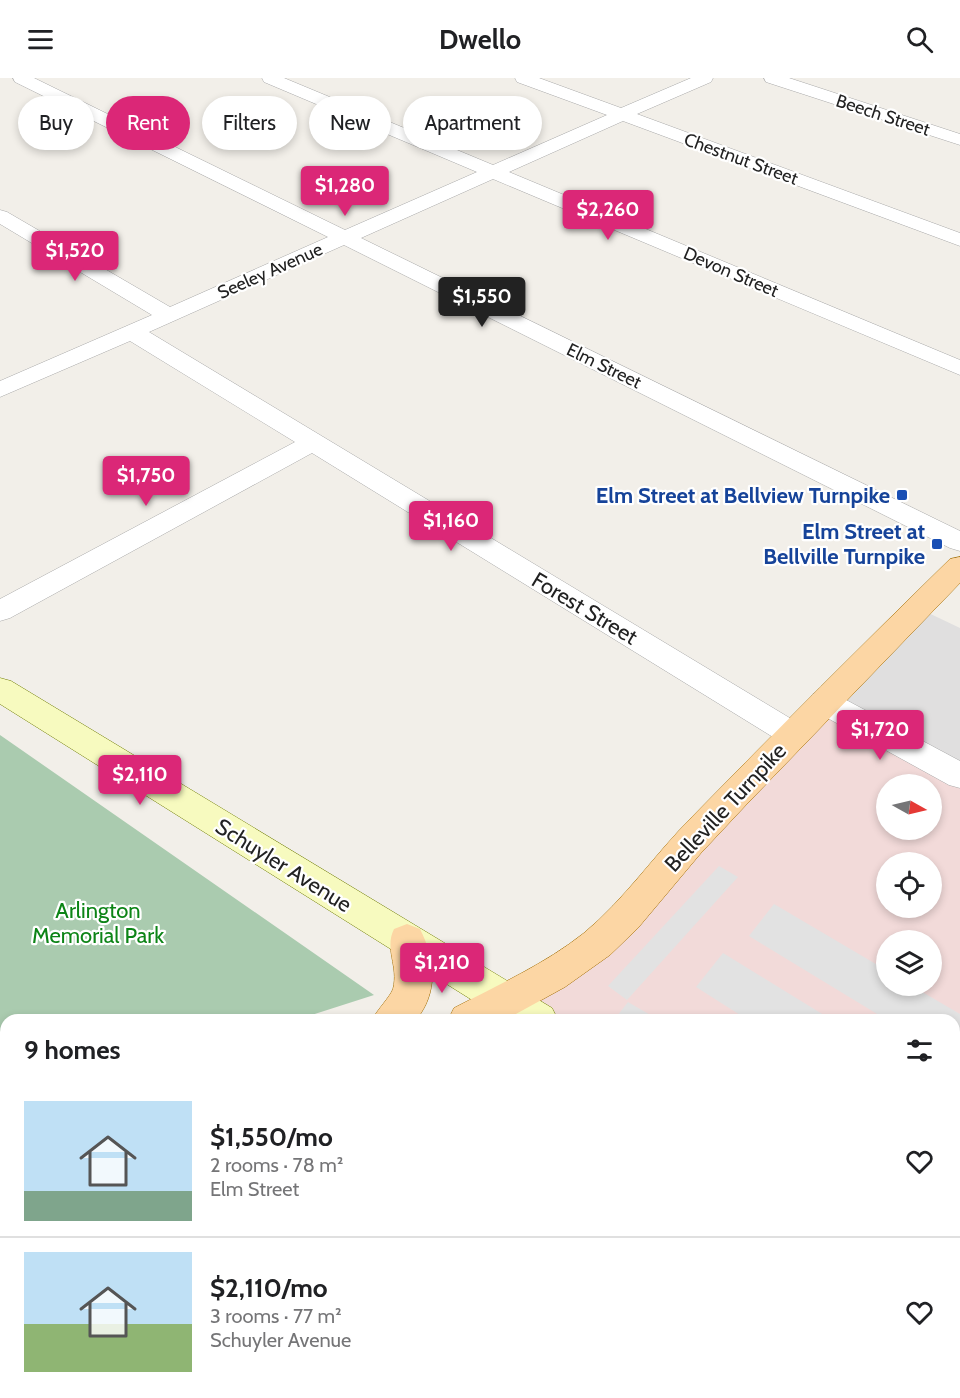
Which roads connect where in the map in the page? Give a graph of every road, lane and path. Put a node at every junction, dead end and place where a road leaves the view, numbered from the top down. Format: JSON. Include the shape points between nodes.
{"nodes":[{"id":1,"x":21,"y":78,"type":"edge"},
{"id":2,"x":270,"y":78,"type":"edge"},
{"id":3,"x":523,"y":78,"type":"edge"},
{"id":4,"x":705,"y":78,"type":"edge"},
{"id":5,"x":772,"y":78,"type":"edge"},
{"id":6,"x":621,"y":115,"type":"junction"},
{"id":7,"x":960,"y":140,"type":"edge"},
{"id":8,"x":493,"y":172,"type":"junction"},
{"id":9,"x":0,"y":216,"type":"edge"},
{"id":10,"x":345,"y":238,"type":"junction"},
{"id":11,"x":960,"y":240,"type":"edge"},
{"id":12,"x":170,"y":316,"type":"junction"},
{"id":13,"x":132,"y":332,"type":"junction"},
{"id":14,"x":960,"y":368,"type":"edge"},
{"id":15,"x":0,"y":390,"type":"edge"},
{"id":16,"x":314,"y":442,"type":"junction"},
{"id":17,"x":960,"y":542,"type":"edge"},
{"id":18,"x":960,"y":566,"type":"edge"},
{"id":19,"x":0,"y":611,"type":"edge"},
{"id":20,"x":0,"y":689,"type":"edge"},
{"id":21,"x":824,"y":702,"type":"junction"},
{"id":22,"x":792,"y":734,"type":"junction"},
{"id":23,"x":960,"y":776,"type":"edge"},
{"id":24,"x":407,"y":940,"type":"junction"},
{"id":25,"x":507,"y":999,"type":"junction"},
{"id":26,"x":397,"y":1014,"type":"edge"},
{"id":27,"x":479,"y":1014,"type":"edge"},
{"id":28,"x":529,"y":1014,"type":"edge"}],
"edges":[{"from":1,"to":10,"type":"street","name":"Elm Street"},
{"from":2,"to":8,"type":"street","name":"Devon Street"},
{"from":3,"to":6,"type":"street","name":"Chestnut Street"},
{"from":4,"to":6,"type":"street","name":"Seeley Avenue"},
{"from":5,"to":7,"type":"street","name":"Beech Street"},
{"from":6,"to":8,"type":"street","name":"Seeley Avenue"},
{"from":6,"to":11,"type":"street","name":"Chestnut Street"},
{"from":8,"to":10,"type":"street","name":"Seeley Avenue"},
{"from":8,"to":14,"type":"street","name":"Devon Street"},
{"from":9,"to":12,"type":"street","via":[[19,236]]},
{"from":10,"to":12,"type":"street","name":"Seeley Avenue"},
{"from":10,"to":17,"type":"street","name":"Elm Street"},
{"from":12,"to":13,"type":"street","name":"Seeley Avenue"},
{"from":13,"to":15,"type":"street","name":"Seeley Avenue"},
{"from":13,"to":16,"type":"street","name":"Forest Street"},
{"from":16,"to":19,"type":"street"},
{"from":16,"to":22,"type":"street","name":"Forest Street"},
{"from":18,"to":21,"type":"main road","name":"Belleville Turnpike"},
{"from":20,"to":24,"type":"main road","name":"Schuyler Avenue"},
{"from":21,"to":22,"type":"main road","name":"Belleville Turnpike"},
{"from":21,"to":23,"type":"street"},
{"from":22,"to":25,"type":"main road","name":"Belleville Turnpike","via":[[693,838],[620,923],[557,972]]},
{"from":24,"to":25,"type":"main road","name":"Schuyler Avenue"},
{"from":24,"to":26,"type":"main road","via":[[414,971],[411,997]]},
{"from":25,"to":27,"type":"main road","name":"Belleville Turnpike"},
{"from":25,"to":28,"type":"main road","name":"Schuyler Avenue"}]}
